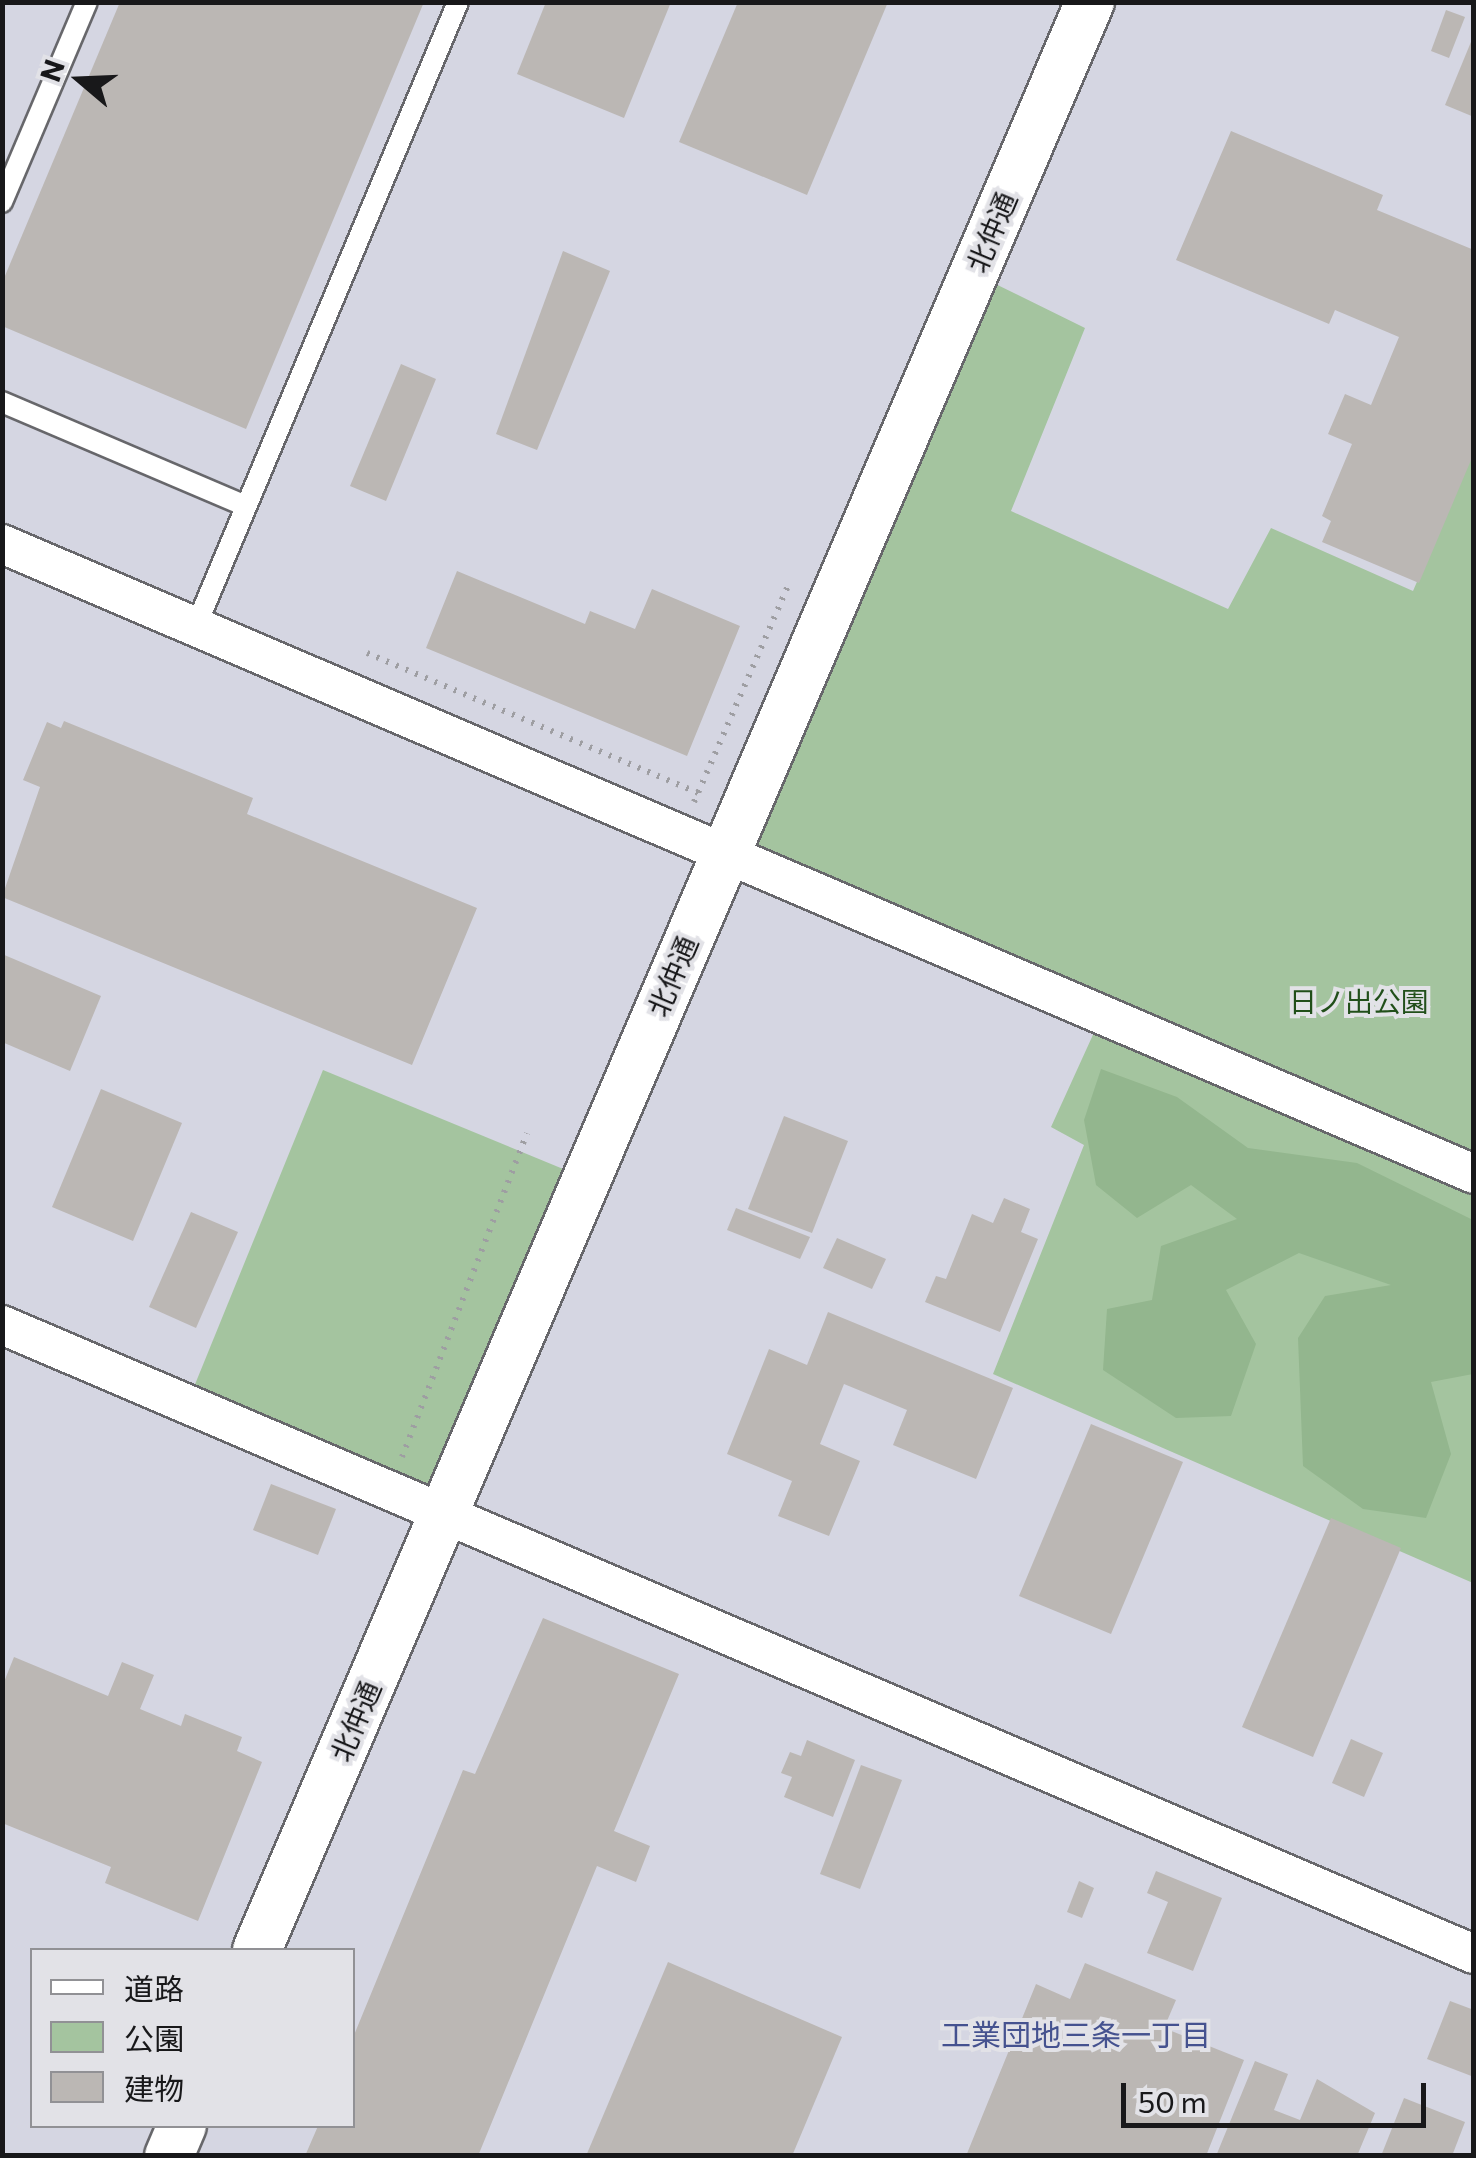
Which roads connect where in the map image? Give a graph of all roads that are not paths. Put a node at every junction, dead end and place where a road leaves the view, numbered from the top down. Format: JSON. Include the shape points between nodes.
{"nodes":[{"id":1,"x":86,"y":2,"type":"edge"},
{"id":2,"x":458,"y":2,"type":"edge"},
{"id":3,"x":1090,"y":2,"type":"edge"},
{"id":4,"x":2,"y":202,"type":"edge"},
{"id":5,"x":2,"y":402,"type":"edge"},
{"id":6,"x":246,"y":506,"type":"junction"},
{"id":7,"x":2,"y":544,"type":"edge"},
{"id":8,"x":196,"y":626,"type":"junction"},
{"id":9,"x":725,"y":853,"type":"junction"},
{"id":10,"x":1474,"y":1174,"type":"edge"},
{"id":11,"x":2,"y":1325,"type":"edge"},
{"id":12,"x":444,"y":1514,"type":"junction"},
{"id":13,"x":258,"y":1948,"type":"edge"},
{"id":14,"x":1474,"y":1954,"type":"edge"},
{"id":15,"x":181,"y":2128,"type":"edge"},
{"id":16,"x":169,"y":2156,"type":"edge"}],
"edges":[{"from":1,"to":4,"type":"lane"},
{"from":2,"to":6,"type":"lane"},
{"from":3,"to":9,"type":"street","name":"北仲通"},
{"from":5,"to":6,"type":"lane"},
{"from":6,"to":8,"type":"lane"},
{"from":7,"to":8,"type":"street"},
{"from":8,"to":9,"type":"street"},
{"from":9,"to":10,"type":"street"},
{"from":9,"to":12,"type":"street","name":"北仲通"},
{"from":11,"to":12,"type":"street"},
{"from":12,"to":13,"type":"street","name":"北仲通"},
{"from":12,"to":14,"type":"street"},
{"from":15,"to":16,"type":"street"}]}
